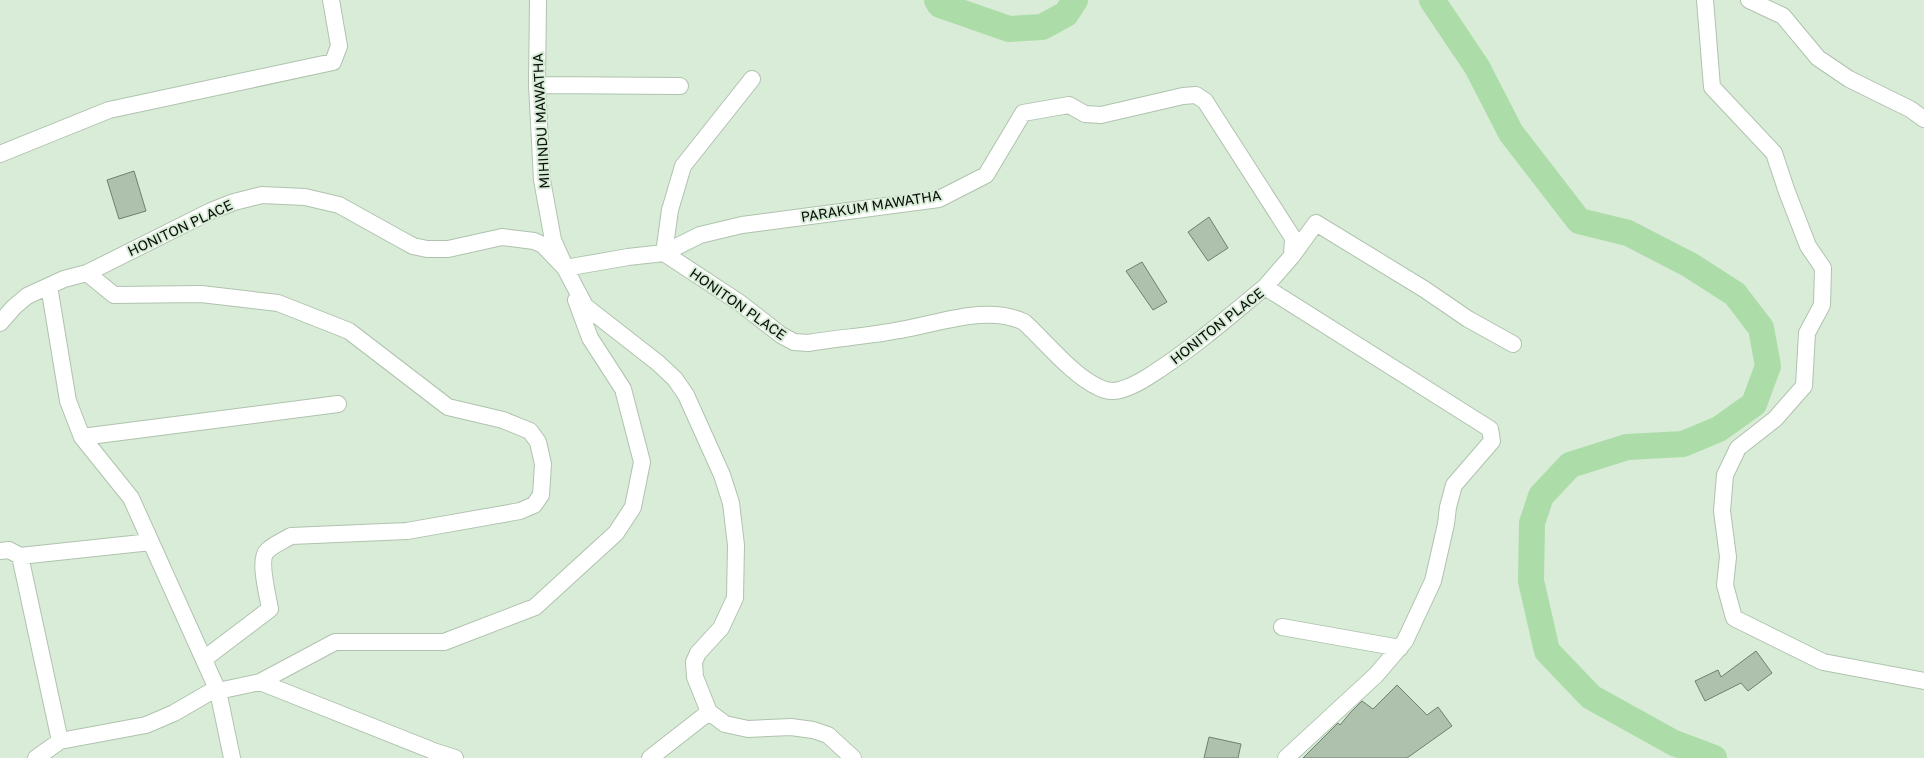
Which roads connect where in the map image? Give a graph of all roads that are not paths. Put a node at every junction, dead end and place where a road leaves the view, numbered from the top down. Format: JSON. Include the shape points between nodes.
{"nodes":[{"id":1,"x":331,"y":0,"type":"edge"},
{"id":2,"x":538,"y":0,"type":"edge"},
{"id":3,"x":1749,"y":0,"type":"edge"},
{"id":4,"x":1709,"y":1,"type":"edge"},
{"id":5,"x":752,"y":79,"type":"dead end"},
{"id":6,"x":537,"y":85,"type":"junction"},
{"id":7,"x":680,"y":86,"type":"dead end"},
{"id":8,"x":1924,"y":119,"type":"edge"},
{"id":9,"x":0,"y":154,"type":"edge"},
{"id":10,"x":664,"y":253,"type":"junction"},
{"id":11,"x":1292,"y":256,"type":"junction"},
{"id":12,"x":565,"y":268,"type":"junction"},
{"id":13,"x":87,"y":273,"type":"junction"},
{"id":14,"x":48,"y":286,"type":"junction"},
{"id":15,"x":1265,"y":286,"type":"junction"},
{"id":16,"x":0,"y":323,"type":"edge"},
{"id":17,"x":1513,"y":344,"type":"dead end"},
{"id":18,"x":338,"y":404,"type":"dead end"},
{"id":19,"x":82,"y":437,"type":"junction"},
{"id":20,"x":151,"y":542,"type":"junction"},
{"id":21,"x":0,"y":551,"type":"edge"},
{"id":22,"x":20,"y":556,"type":"junction"},
{"id":23,"x":1282,"y":628,"type":"dead end"},
{"id":24,"x":1400,"y":648,"type":"junction"},
{"id":25,"x":204,"y":659,"type":"junction"},
{"id":26,"x":1924,"y":681,"type":"edge"},
{"id":27,"x":260,"y":682,"type":"junction"},
{"id":28,"x":217,"y":689,"type":"junction"},
{"id":29,"x":709,"y":712,"type":"junction"},
{"id":30,"x":60,"y":740,"type":"junction"},
{"id":31,"x":36,"y":758,"type":"edge"},
{"id":32,"x":232,"y":758,"type":"edge"},
{"id":33,"x":455,"y":758,"type":"edge"},
{"id":34,"x":650,"y":758,"type":"edge"},
{"id":35,"x":853,"y":758,"type":"edge"},
{"id":36,"x":1286,"y":758,"type":"edge"}],
"edges":[{"from":1,"to":9,"type":"street","via":[[339,46],[333,62],[109,110]]},
{"from":2,"to":6,"type":"street","name":"MIHINDU MAWATHA"},
{"from":3,"to":8,"type":"street","via":[[1784,16],[1818,58],[1848,79]]},
{"from":4,"to":26,"type":"street","via":[[1712,86],[1774,153],[1808,246],[1823,268],[1822,305],[1806,332],[1804,386],[1775,419],[1738,448],[1725,474],[1722,511],[1728,557],[1726,585],[1734,618],[1823,662]]},
{"from":5,"to":10,"type":"street","via":[[683,166],[670,210]]},
{"from":6,"to":7,"type":"street"},
{"from":6,"to":12,"type":"street","name":"MIHINDU MAWATHA","via":[[542,180],[553,240]]},
{"from":10,"to":11,"type":"street","name":"PARAKUM MAWATHA","via":[[700,235],[742,224],[939,199],[986,175],[1023,113],[1069,105],[1085,114],[1101,116],[1196,95],[1205,101],[1293,238]]},
{"from":10,"to":12,"type":"street"},
{"from":10,"to":15,"type":"street","name":"HONITON PLACE","via":[[794,342],[899,330],[970,316],[1013,317],[1024,322],[1080,376],[1108,391],[1120,391],[1140,382],[1174,360]]},
{"from":11,"to":15,"type":"street"},
{"from":11,"to":17,"type":"street","via":[[1316,224]]},
{"from":12,"to":13,"type":"street","name":"HONITON PLACE","via":[[543,245],[534,241],[502,237],[448,249],[427,249],[413,246],[339,204],[305,197],[262,195],[211,211]]},
{"from":12,"to":27,"type":"street","via":[[590,338],[623,388],[642,462],[633,507],[616,533],[535,607],[444,642],[336,642]]},
{"from":12,"to":29,"type":"street","name":"HONITON PLACE","via":[[585,306],[675,379],[722,475],[731,503],[736,545],[735,598],[720,628],[694,662],[695,677]]},
{"from":13,"to":14,"type":"street","name":"HONITON PLACE"},
{"from":13,"to":25,"type":"street","via":[[114,295],[201,294],[278,303],[349,330],[448,407],[503,420],[530,431],[538,442],[543,464],[541,495],[534,505],[520,512],[407,531],[291,536],[275,545],[265,552],[262,563],[270,609]]},
{"from":14,"to":16,"type":"street","name":"HONITON PLACE","via":[[27,296]]},
{"from":14,"to":19,"type":"street","via":[[68,401]]},
{"from":15,"to":24,"type":"street","name":"HONITON PLACE","via":[[1490,429],[1492,441],[1454,485],[1433,581]]},
{"from":18,"to":19,"type":"street"},
{"from":19,"to":20,"type":"street","via":[[131,498]]},
{"from":20,"to":22,"type":"street"},
{"from":20,"to":25,"type":"street"},
{"from":21,"to":22,"type":"street","via":[[9,550]]},
{"from":22,"to":30,"type":"street"},
{"from":23,"to":24,"type":"street"},
{"from":24,"to":36,"type":"street","name":"HONITON PLACE","via":[[1376,675]]},
{"from":25,"to":28,"type":"street"},
{"from":27,"to":28,"type":"street"},
{"from":27,"to":33,"type":"street"},
{"from":28,"to":30,"type":"street","via":[[146,725]]},
{"from":28,"to":32,"type":"street"},
{"from":29,"to":34,"type":"street"},
{"from":29,"to":35,"type":"street","via":[[726,724],[748,729],[791,727],[828,735]]},
{"from":30,"to":31,"type":"street"}]}
